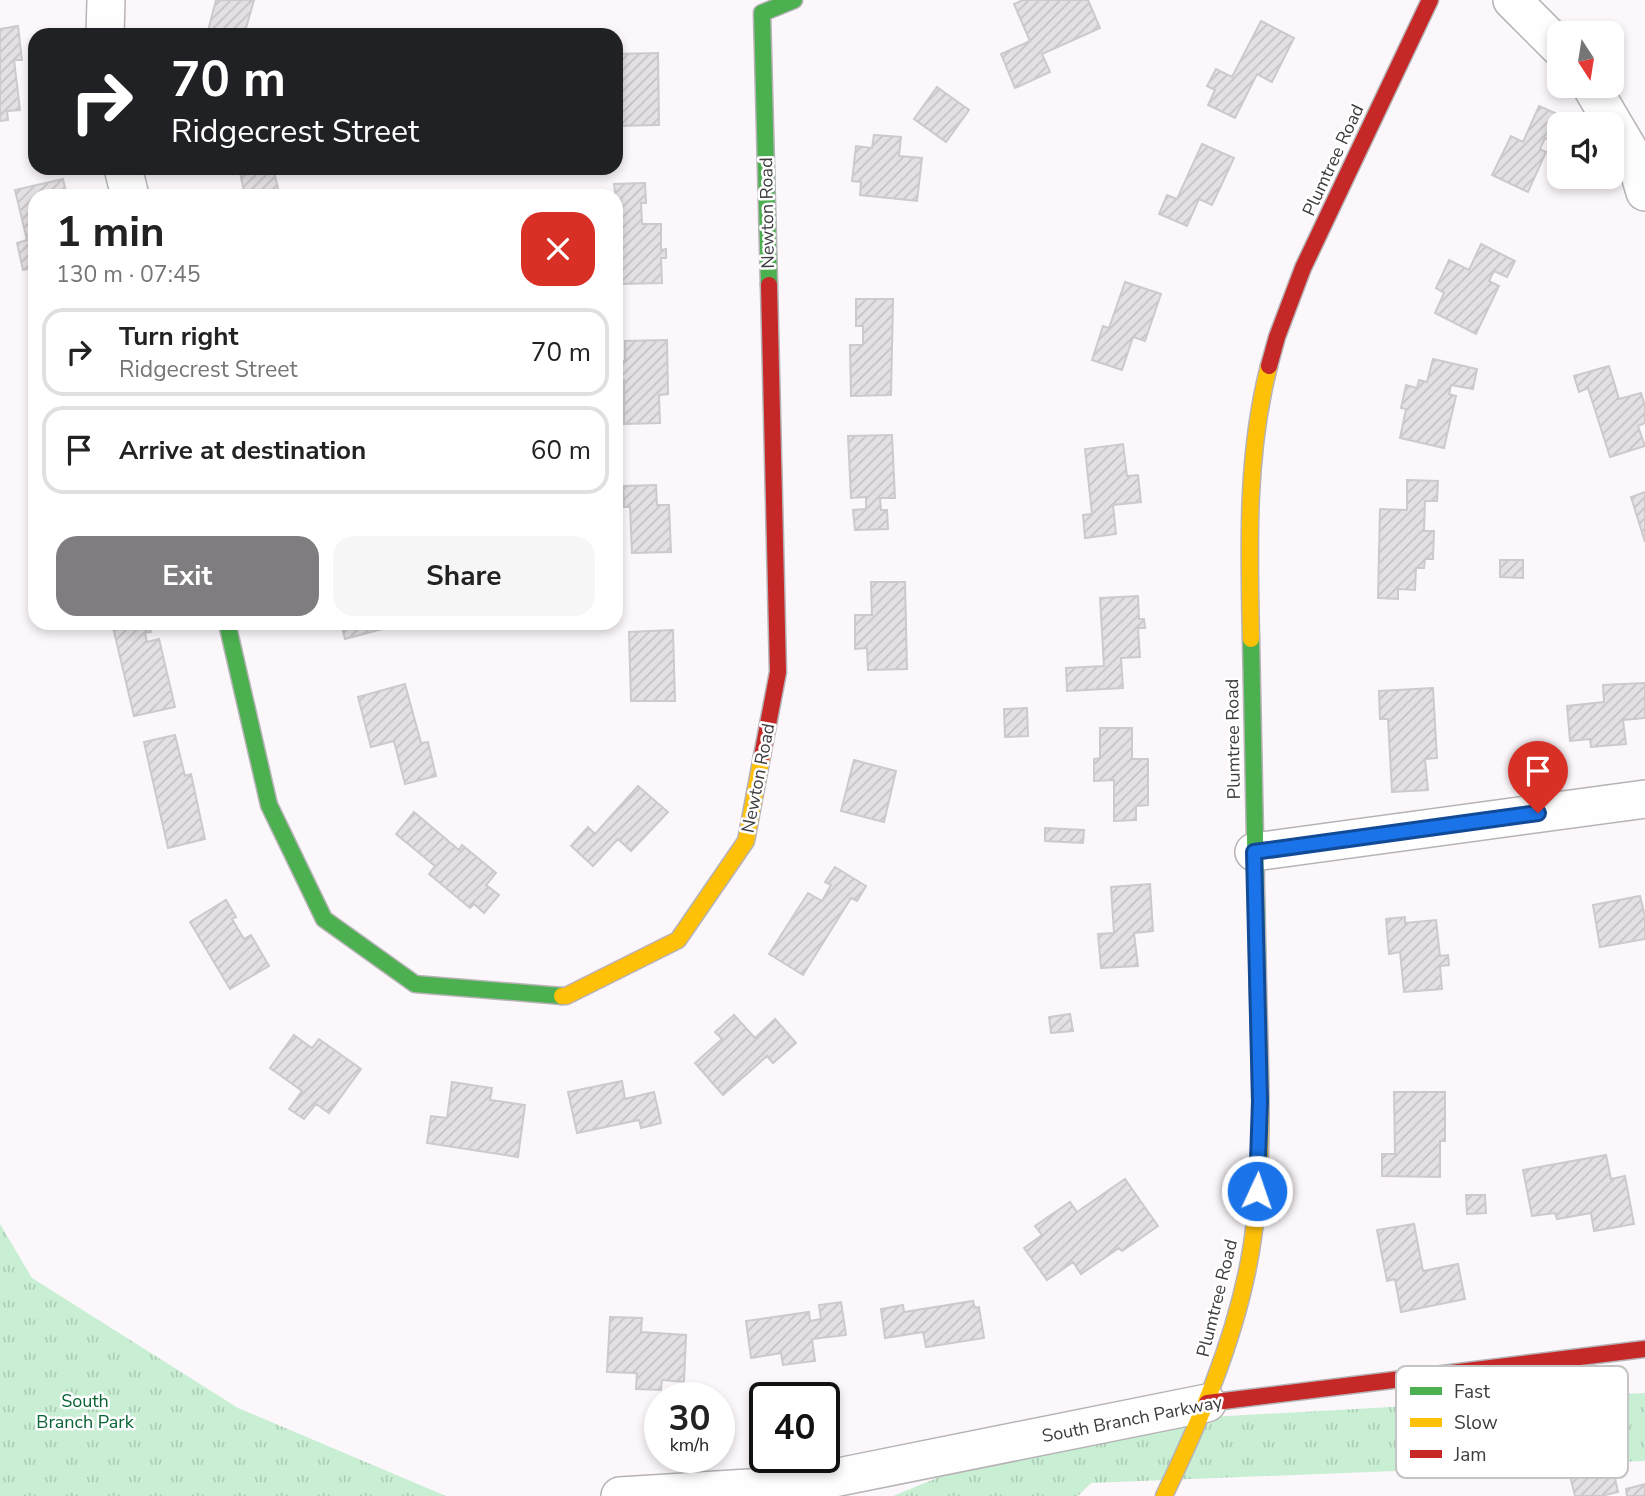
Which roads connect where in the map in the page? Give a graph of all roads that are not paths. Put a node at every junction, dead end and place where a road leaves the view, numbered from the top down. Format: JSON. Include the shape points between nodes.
{"nodes":[{"id":1,"x":106,"y":0,"type":"edge"},
{"id":2,"x":1430,"y":0,"type":"edge"},
{"id":3,"x":1512,"y":0,"type":"edge"},
{"id":4,"x":772,"y":4,"type":"edge"},
{"id":5,"x":105,"y":28,"type":"edge"},
{"id":6,"x":1547,"y":35,"type":"edge"},
{"id":7,"x":1598,"y":98,"type":"edge"},
{"id":8,"x":1645,"y":192,"type":"edge"},
{"id":9,"x":229,"y":630,"type":"edge"},
{"id":10,"x":1645,"y":799,"type":"edge"},
{"id":11,"x":1254,"y":852,"type":"junction"},
{"id":12,"x":1645,"y":1349,"type":"edge"},
{"id":13,"x":1505,"y":1366,"type":"edge"},
{"id":14,"x":1396,"y":1379,"type":"edge"},
{"id":15,"x":1207,"y":1402,"type":"junction"},
{"id":16,"x":620,"y":1496,"type":"edge"},
{"id":17,"x":1164,"y":1496,"type":"edge"}],
"edges":[{"from":1,"to":5,"type":"street"},
{"from":2,"to":11,"type":"street","name":"Plumtree Road","via":[[1303,268],[1277,337],[1261,398],[1249,545]]},
{"from":3,"to":6,"type":"street"},
{"from":4,"to":9,"type":"street","name":"Newton Road","via":[[778,672],[746,841],[678,940],[566,996],[415,984],[324,919],[269,805]]},
{"from":7,"to":8,"type":"street","via":[[1636,162]]},
{"from":10,"to":11,"type":"street"},
{"from":11,"to":15,"type":"street","name":"Plumtree Road","via":[[1260,1101],[1256,1209],[1242,1295]]},
{"from":12,"to":13,"type":"street","name":"South Branch Parkway"},
{"from":14,"to":15,"type":"street","name":"South Branch Parkway"},
{"from":15,"to":16,"type":"street","name":"South Branch Parkway","via":[[799,1485]]},
{"from":15,"to":17,"type":"street","name":"Plumtree Road"}]}
